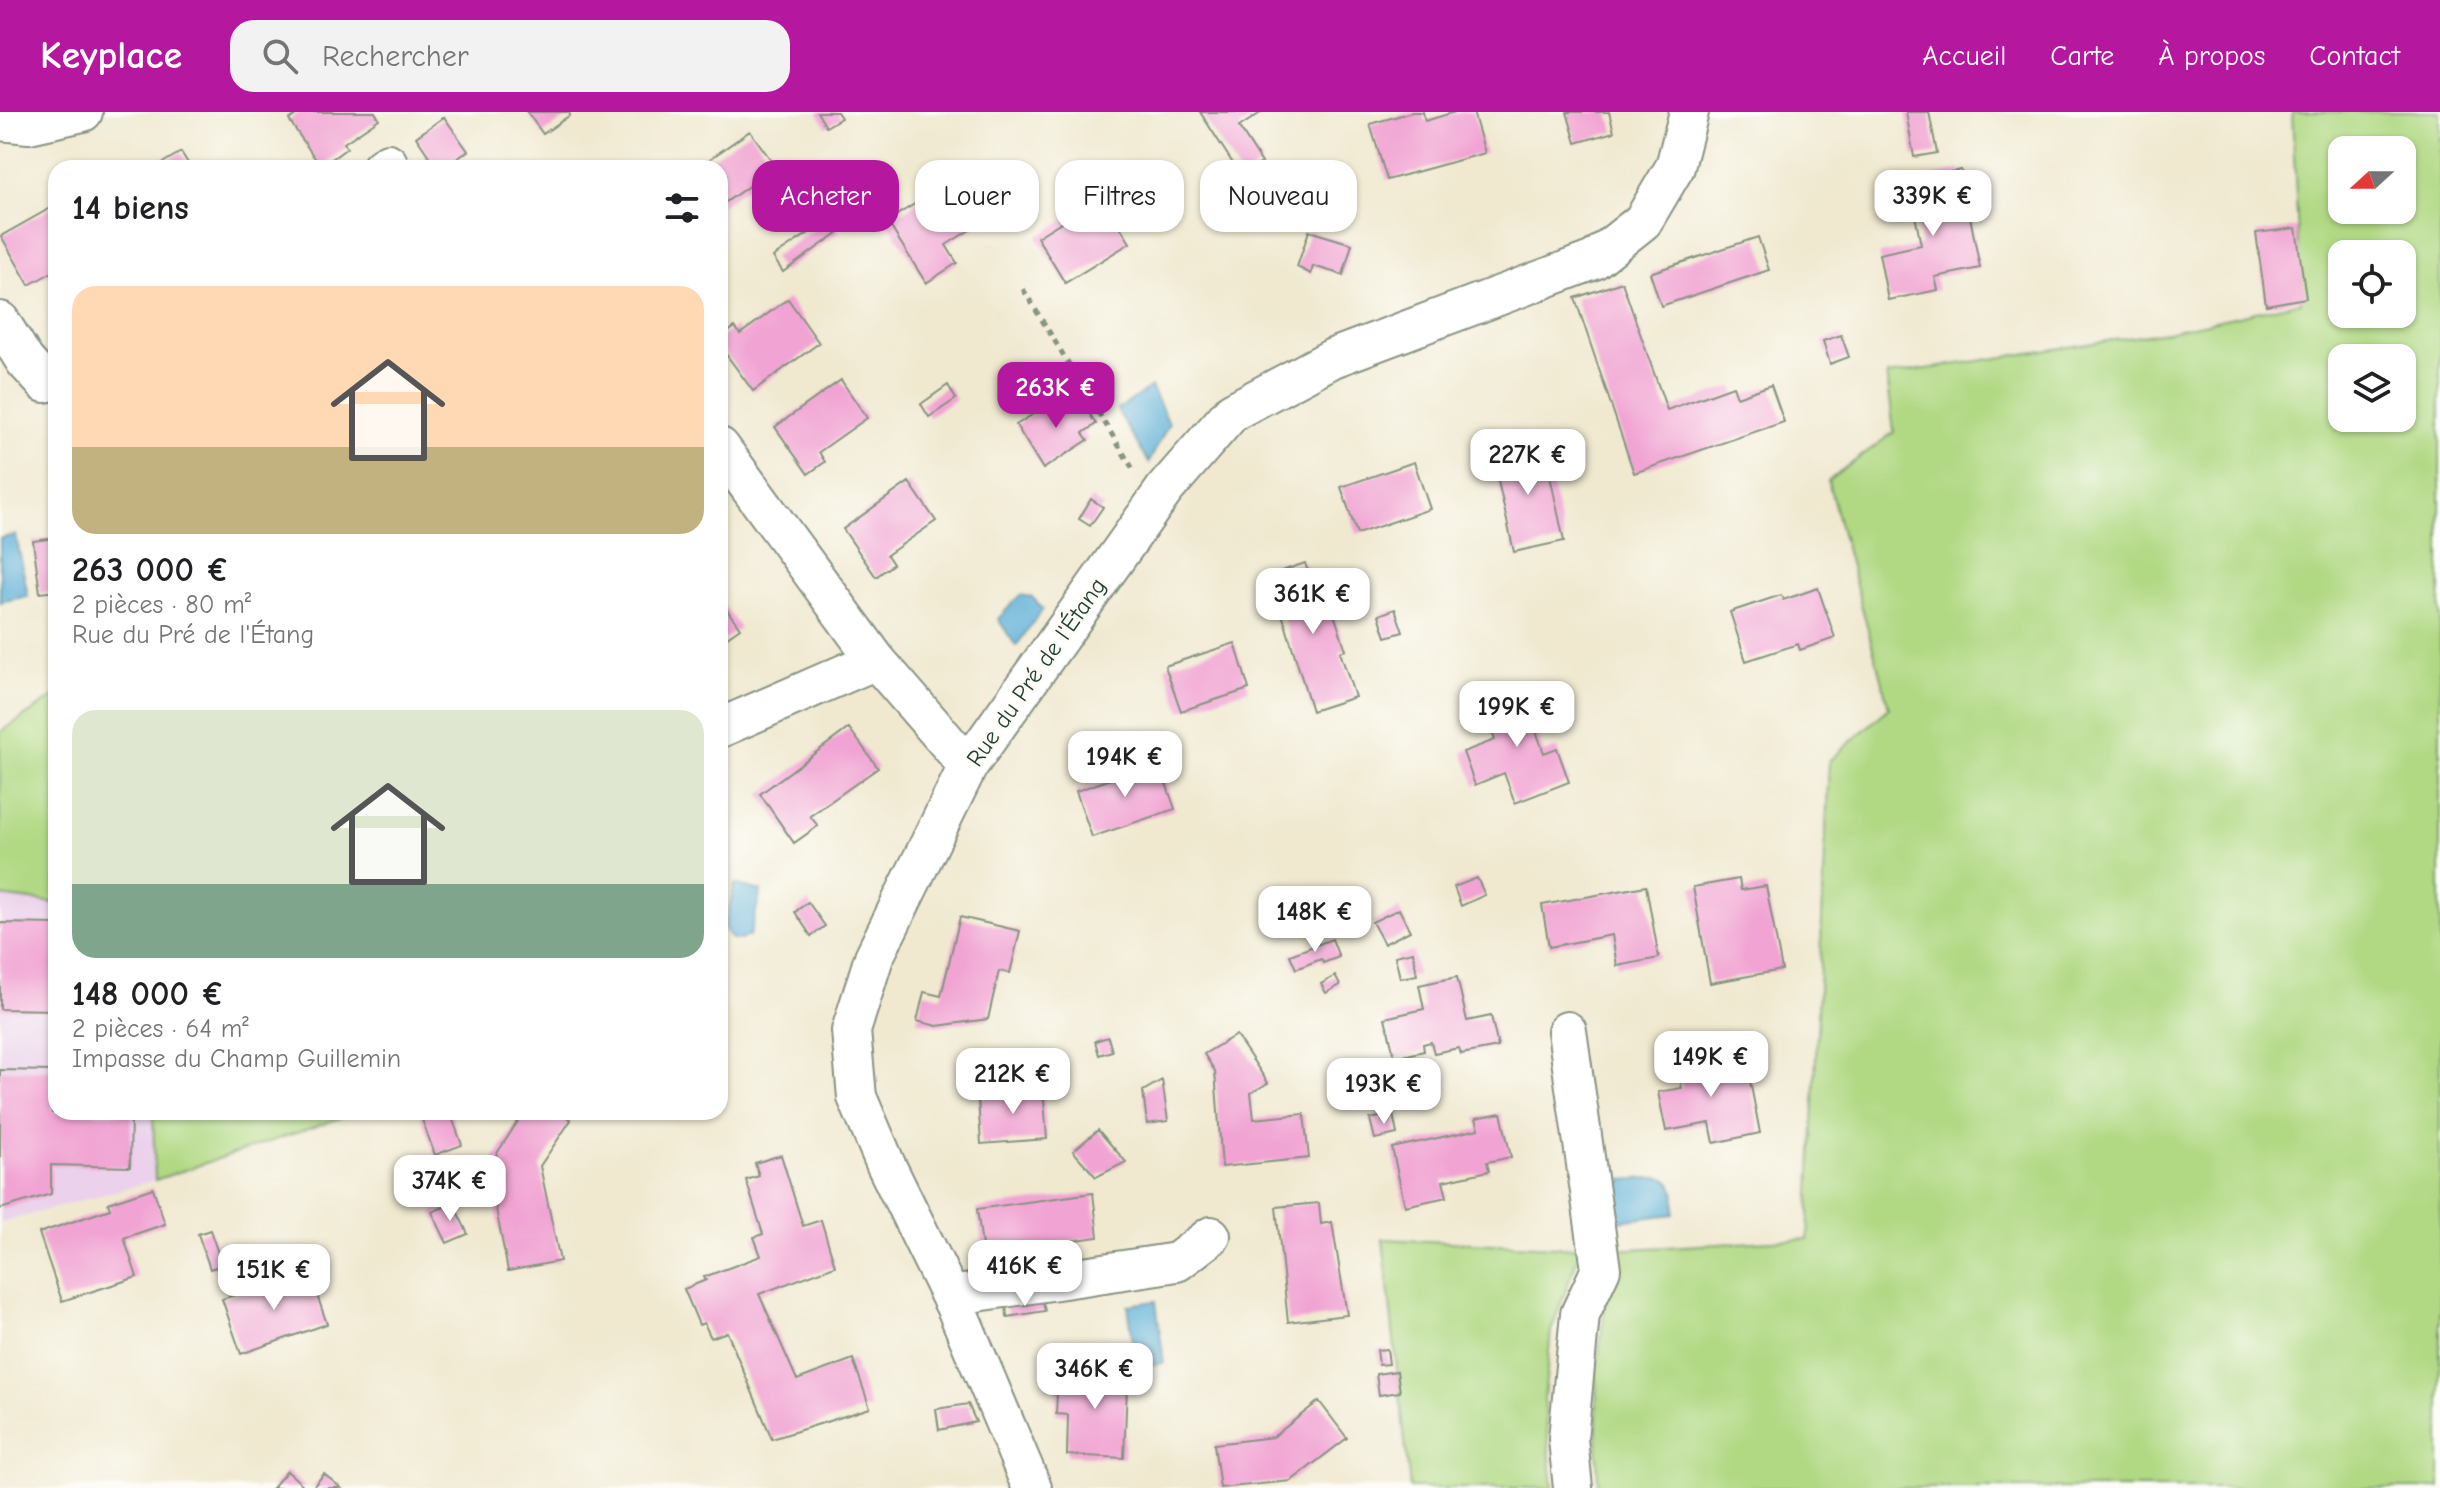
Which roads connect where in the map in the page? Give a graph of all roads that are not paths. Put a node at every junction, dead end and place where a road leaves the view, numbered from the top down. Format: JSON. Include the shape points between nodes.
{"nodes":[{"id":1,"x":83,"y":112,"type":"edge"},
{"id":2,"x":1689,"y":112,"type":"edge"},
{"id":3,"x":0,"y":121,"type":"edge"},
{"id":4,"x":0,"y":321,"type":"edge"},
{"id":5,"x":48,"y":381,"type":"edge"},
{"id":6,"x":728,"y":458,"type":"edge"},
{"id":7,"x":876,"y":660,"type":"junction"},
{"id":8,"x":728,"y":725,"type":"edge"},
{"id":9,"x":968,"y":766,"type":"junction"},
{"id":10,"x":1567,"y":1031,"type":"dead end"},
{"id":11,"x":1211,"y":1236,"type":"dead end"},
{"id":12,"x":950,"y":1296,"type":"junction"},
{"id":13,"x":1032,"y":1488,"type":"edge"},
{"id":14,"x":1573,"y":1488,"type":"edge"}],
"edges":[{"from":1,"to":3,"type":"street","via":[[29,124]]},
{"from":2,"to":9,"type":"street","name":"Rue du Pré de l'Étang","via":[[1675,167],[1643,221],[1594,260],[1333,358],[1232,412],[1154,504]]},
{"from":4,"to":5,"type":"street","via":[[25,361]]},
{"from":6,"to":7,"type":"street"},
{"from":7,"to":8,"type":"street"},
{"from":7,"to":9,"type":"street"},
{"from":9,"to":12,"type":"street","name":"Rue du Pré de l'Étang","via":[[874,957],[851,1031],[857,1097]]},
{"from":10,"to":14,"type":"street","via":[[1601,1269],[1580,1314],[1568,1439]]},
{"from":11,"to":12,"type":"street","via":[[1177,1262]]},
{"from":12,"to":13,"type":"street","name":"Rue du Pré de l'Étang"}]}
